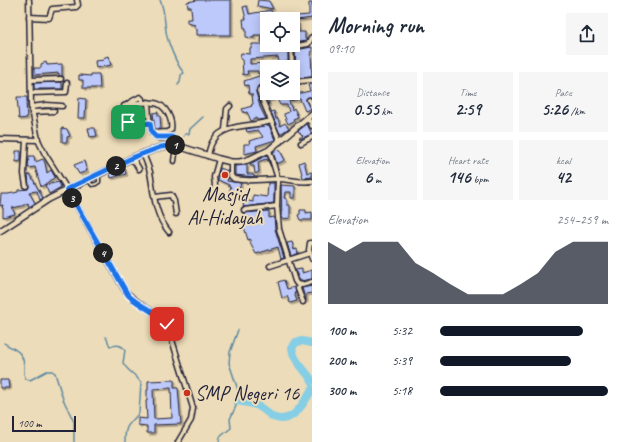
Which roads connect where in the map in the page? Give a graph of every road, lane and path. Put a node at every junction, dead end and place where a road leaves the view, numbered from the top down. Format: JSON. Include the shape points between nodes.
{"nodes":[{"id":1,"x":29,"y":0,"type":"edge"},
{"id":2,"x":77,"y":0,"type":"edge"},
{"id":3,"x":29,"y":17,"type":"junction"},
{"id":4,"x":312,"y":37,"type":"edge"},
{"id":5,"x":292,"y":60,"type":"edge"},
{"id":6,"x":61,"y":79,"type":"dead end"},
{"id":7,"x":30,"y":80,"type":"junction"},
{"id":8,"x":312,"y":80,"type":"edge"},
{"id":9,"x":300,"y":81,"type":"edge"},
{"id":10,"x":67,"y":83,"type":"dead end"},
{"id":11,"x":31,"y":93,"type":"junction"},
{"id":12,"x":262,"y":100,"type":"edge"},
{"id":13,"x":309,"y":100,"type":"dead end"},
{"id":14,"x":148,"y":102,"type":"junction"},
{"id":15,"x":62,"y":106,"type":"dead end"},
{"id":16,"x":230,"y":106,"type":"dead end"},
{"id":17,"x":312,"y":106,"type":"edge"},
{"id":18,"x":32,"y":110,"type":"junction"},
{"id":19,"x":54,"y":111,"type":"dead end"},
{"id":20,"x":312,"y":114,"type":"edge"},
{"id":21,"x":306,"y":119,"type":"junction"},
{"id":22,"x":271,"y":121,"type":"junction"},
{"id":23,"x":150,"y":123,"type":"junction"},
{"id":24,"x":312,"y":126,"type":"edge"},
{"id":25,"x":225,"y":130,"type":"junction"},
{"id":26,"x":152,"y":133,"type":"junction"},
{"id":27,"x":312,"y":137,"type":"edge"},
{"id":28,"x":0,"y":138,"type":"edge"},
{"id":29,"x":26,"y":140,"type":"junction"},
{"id":30,"x":38,"y":140,"type":"junction"},
{"id":31,"x":280,"y":142,"type":"junction"},
{"id":32,"x":301,"y":143,"type":"dead end"},
{"id":33,"x":175,"y":145,"type":"junction"},
{"id":34,"x":269,"y":150,"type":"junction"},
{"id":35,"x":143,"y":153,"type":"junction"},
{"id":36,"x":208,"y":156,"type":"junction"},
{"id":37,"x":130,"y":159,"type":"junction"},
{"id":38,"x":219,"y":159,"type":"junction"},
{"id":39,"x":174,"y":161,"type":"dead end"},
{"id":40,"x":231,"y":162,"type":"junction"},
{"id":41,"x":139,"y":169,"type":"dead end"},
{"id":42,"x":96,"y":175,"type":"junction"},
{"id":43,"x":278,"y":179,"type":"junction"},
{"id":44,"x":87,"y":180,"type":"junction"},
{"id":45,"x":312,"y":181,"type":"edge"},
{"id":46,"x":26,"y":186,"type":"dead end"},
{"id":47,"x":67,"y":189,"type":"junction"},
{"id":48,"x":214,"y":195,"type":"dead end"},
{"id":49,"x":154,"y":197,"type":"junction"},
{"id":50,"x":277,"y":206,"type":"junction"},
{"id":51,"x":244,"y":210,"type":"dead end"},
{"id":52,"x":176,"y":214,"type":"dead end"},
{"id":53,"x":0,"y":231,"type":"edge"},
{"id":54,"x":169,"y":232,"type":"dead end"},
{"id":55,"x":312,"y":243,"type":"edge"},
{"id":56,"x":310,"y":253,"type":"junction"},
{"id":57,"x":289,"y":259,"type":"junction"},
{"id":58,"x":312,"y":259,"type":"edge"},
{"id":59,"x":270,"y":266,"type":"dead end"},
{"id":60,"x":312,"y":282,"type":"edge"},
{"id":61,"x":299,"y":285,"type":"junction"},
{"id":62,"x":303,"y":302,"type":"dead end"},
{"id":63,"x":178,"y":442,"type":"edge"}],
"edges":[{"from":1,"to":3,"type":"street"},
{"from":2,"to":3,"type":"street","via":[[76,7],[52,9],[49,18]]},
{"from":3,"to":7,"type":"street"},
{"from":4,"to":5,"type":"street","via":[[308,44],[291,47]]},
{"from":6,"to":7,"type":"street"},
{"from":7,"to":11,"type":"street"},
{"from":8,"to":9,"type":"street"},
{"from":10,"to":11,"type":"street","via":[[65,92]]},
{"from":11,"to":18,"type":"street"},
{"from":12,"to":22,"type":"street"},
{"from":13,"to":17,"type":"street"},
{"from":14,"to":23,"type":"street"},
{"from":14,"to":23,"type":"street","via":[[127,104],[123,108],[128,122],[133,125]]},
{"from":14,"to":26,"type":"street","via":[[158,103],[163,108],[172,126],[170,132]]},
{"from":15,"to":18,"type":"street","via":[[46,105]]},
{"from":16,"to":25,"type":"street","via":[[227,109]]},
{"from":18,"to":19,"type":"street"},
{"from":18,"to":30,"type":"street"},
{"from":20,"to":21,"type":"street"},
{"from":21,"to":24,"type":"street"},
{"from":21,"to":31,"type":"street"},
{"from":22,"to":25,"type":"street"},
{"from":22,"to":31,"type":"street"},
{"from":23,"to":26,"type":"street"},
{"from":25,"to":36,"type":"street","via":[[213,140]]},
{"from":26,"to":33,"type":"street","via":[[158,138],[172,137]]},
{"from":27,"to":32,"type":"street"},
{"from":28,"to":29,"type":"street"},
{"from":29,"to":30,"type":"street"},
{"from":29,"to":46,"type":"street"},
{"from":30,"to":47,"type":"street"},
{"from":31,"to":34,"type":"street"},
{"from":33,"to":35,"type":"street"},
{"from":33,"to":36,"type":"street"},
{"from":33,"to":39,"type":"street"},
{"from":34,"to":40,"type":"street","via":[[248,160]]},
{"from":34,"to":43,"type":"street"},
{"from":35,"to":37,"type":"street"},
{"from":35,"to":49,"type":"street"},
{"from":36,"to":38,"type":"street"},
{"from":37,"to":41,"type":"street"},
{"from":37,"to":42,"type":"street"},
{"from":38,"to":40,"type":"street"},
{"from":38,"to":48,"type":"street","via":[[214,177]]},
{"from":40,"to":43,"type":"street","via":[[231,176],[234,179]]},
{"from":42,"to":44,"type":"street"},
{"from":42,"to":44,"type":"lane","via":[[100,178],[96,184],[92,185]]},
{"from":43,"to":45,"type":"street"},
{"from":43,"to":50,"type":"street"},
{"from":44,"to":47,"type":"street"},
{"from":47,"to":53,"type":"street"},
{"from":47,"to":63,"type":"street","via":[[128,295],[167,324],[193,408],[191,420]]},
{"from":49,"to":52,"type":"street","via":[[172,195]]},
{"from":49,"to":54,"type":"street","via":[[161,221]]},
{"from":50,"to":51,"type":"street"},
{"from":50,"to":57,"type":"street","via":[[279,229]]},
{"from":55,"to":56,"type":"street"},
{"from":56,"to":57,"type":"street"},
{"from":56,"to":58,"type":"street"},
{"from":57,"to":59,"type":"street"},
{"from":57,"to":61,"type":"street"},
{"from":60,"to":61,"type":"street"},
{"from":61,"to":62,"type":"street"}]}
